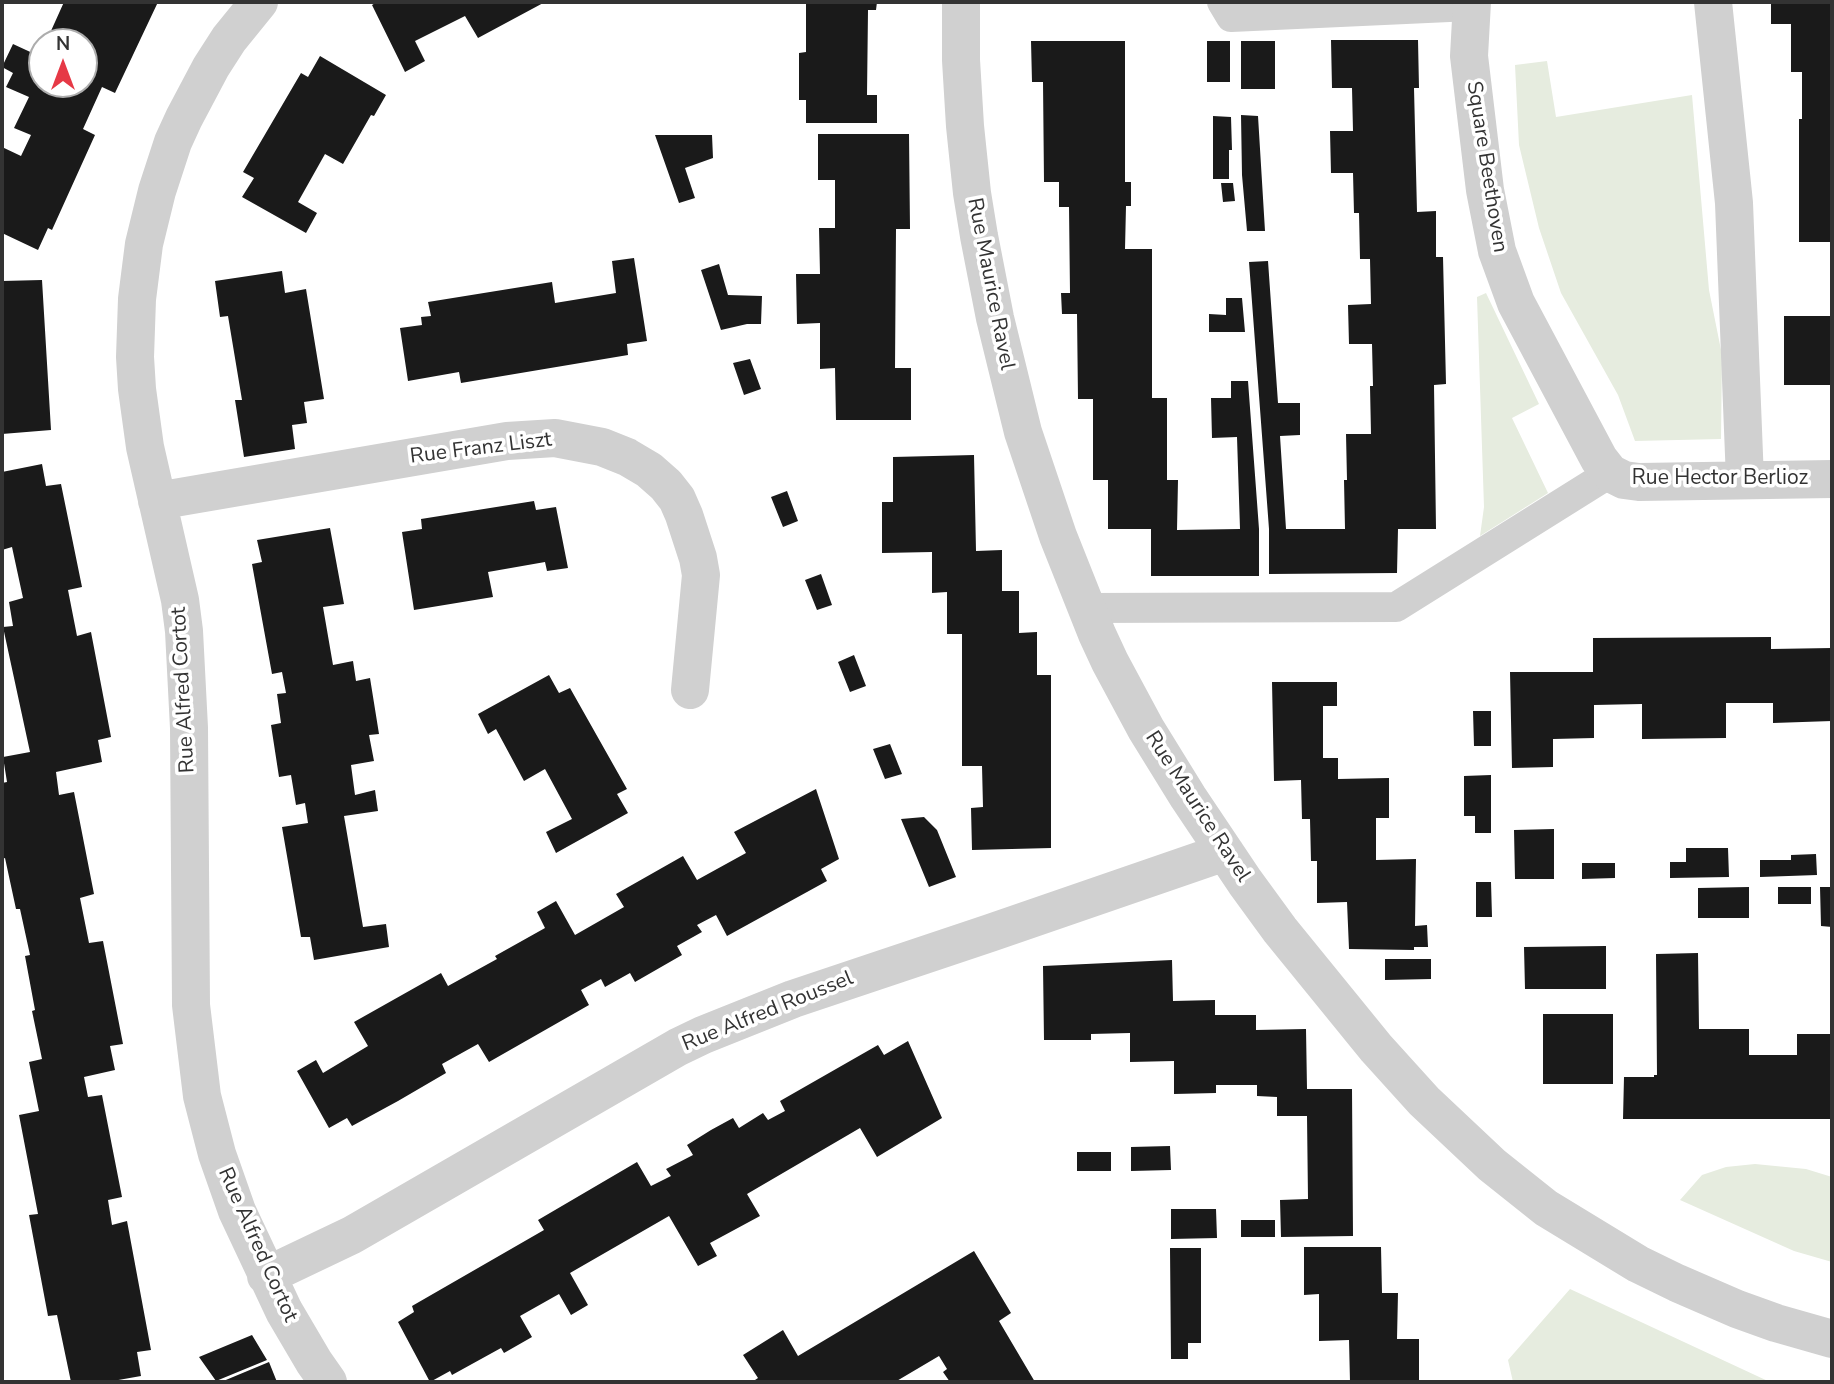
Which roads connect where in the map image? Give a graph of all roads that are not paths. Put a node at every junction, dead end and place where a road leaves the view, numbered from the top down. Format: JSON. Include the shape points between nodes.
{"nodes":[{"id":1,"x":259,"y":2,"type":"edge"},
{"id":2,"x":961,"y":2,"type":"edge"},
{"id":3,"x":1222,"y":2,"type":"edge"},
{"id":4,"x":1713,"y":2,"type":"edge"},
{"id":5,"x":1472,"y":4,"type":"edge"},
{"id":6,"x":1610,"y":473,"type":"junction"},
{"id":7,"x":1832,"y":479,"type":"edge"},
{"id":8,"x":1745,"y":480,"type":"junction"},
{"id":9,"x":157,"y":501,"type":"junction"},
{"id":10,"x":1086,"y":608,"type":"junction"},
{"id":11,"x":690,"y":690,"type":"dead end"},
{"id":12,"x":1225,"y":852,"type":"junction"},
{"id":13,"x":266,"y":1276,"type":"junction"},
{"id":14,"x":1832,"y":1339,"type":"edge"},
{"id":15,"x":328,"y":1382,"type":"edge"}],
"edges":[{"from":1,"to":9,"type":"street","name":"Rue Alfred Cortot","via":[[229,38],[184,118],[156,191],[144,244],[135,357],[145,447]]},
{"from":2,"to":10,"type":"street","name":"Rue Maurice Ravel","via":[[968,160],[993,308],[1026,443]]},
{"from":3,"to":5,"type":"lane","via":[[1231,17]]},
{"from":4,"to":8,"type":"street","via":[[1736,226]]},
{"from":5,"to":6,"type":"street","name":"Square Beethoven","via":[[1469,56],[1496,251],[1516,303],[1588,441]]},
{"from":6,"to":8,"type":"street","name":"Rue Hector Berlioz","via":[[1639,482]]},
{"from":6,"to":10,"type":"lane","via":[[1396,607]]},
{"from":7,"to":8,"type":"street","name":"Rue Hector Berlioz"},
{"from":9,"to":11,"type":"street","name":"Rue Franz Liszt","via":[[518,440],[555,438],[603,447],[649,470],[677,499],[684,515],[701,575]]},
{"from":9,"to":13,"type":"street","name":"Rue Alfred Cortot","via":[[180,600],[187,662],[191,1006],[197,1065],[207,1123],[225,1181]]},
{"from":10,"to":12,"type":"street","name":"Rue Maurice Ravel","via":[[1146,729]]},
{"from":12,"to":13,"type":"street","name":"Rue Alfred Roussel","via":[[793,999],[703,1035],[352,1235]]},
{"from":12,"to":14,"type":"street","name":"Rue Maurice Ravel","via":[[1280,930],[1376,1048],[1452,1129],[1521,1189],[1605,1245],[1677,1283],[1776,1323]]},
{"from":13,"to":15,"type":"street","name":"Rue Alfred Cortot"}]}
